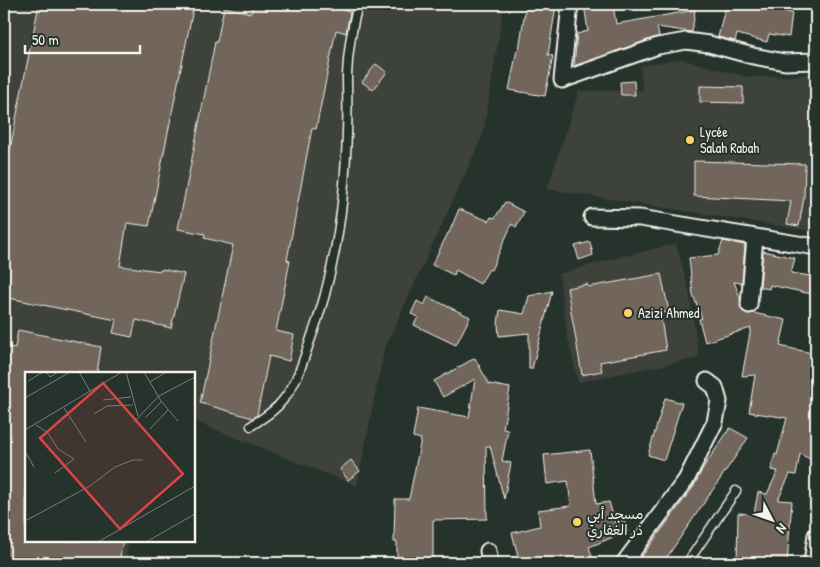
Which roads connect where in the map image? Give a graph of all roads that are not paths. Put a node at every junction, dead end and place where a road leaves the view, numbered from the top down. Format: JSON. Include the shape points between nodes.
{"nodes":[{"id":1,"x":358,"y":4,"type":"edge"},
{"id":2,"x":570,"y":4,"type":"edge"},
{"id":3,"x":816,"y":61,"type":"edge"},
{"id":4,"x":592,"y":217,"type":"dead end"},
{"id":5,"x":755,"y":238,"type":"junction"},
{"id":6,"x":816,"y":247,"type":"edge"},
{"id":7,"x":749,"y":305,"type":"dead end"},
{"id":8,"x":707,"y":381,"type":"dead end"},
{"id":9,"x":251,"y":426,"type":"dead end"},
{"id":10,"x":736,"y":491,"type":"dead end"},
{"id":11,"x":816,"y":535,"type":"edge"},
{"id":12,"x":624,"y":563,"type":"edge"},
{"id":13,"x":687,"y":563,"type":"edge"},
{"id":14,"x":812,"y":563,"type":"edge"}],
"edges":[{"from":1,"to":9,"type":"lane","via":[[350,38],[343,192],[335,253],[318,320],[297,378],[284,399]]},
{"from":2,"to":3,"type":"street","via":[[562,80],[658,46],[686,41],[784,62]]},
{"from":4,"to":5,"type":"street","via":[[640,218]]},
{"from":5,"to":6,"type":"street"},
{"from":5,"to":7,"type":"street"},
{"from":8,"to":12,"type":"street","via":[[715,387],[719,401],[715,422],[686,480]]},
{"from":10,"to":13,"type":"lane"},
{"from":11,"to":14,"type":"street"}]}
